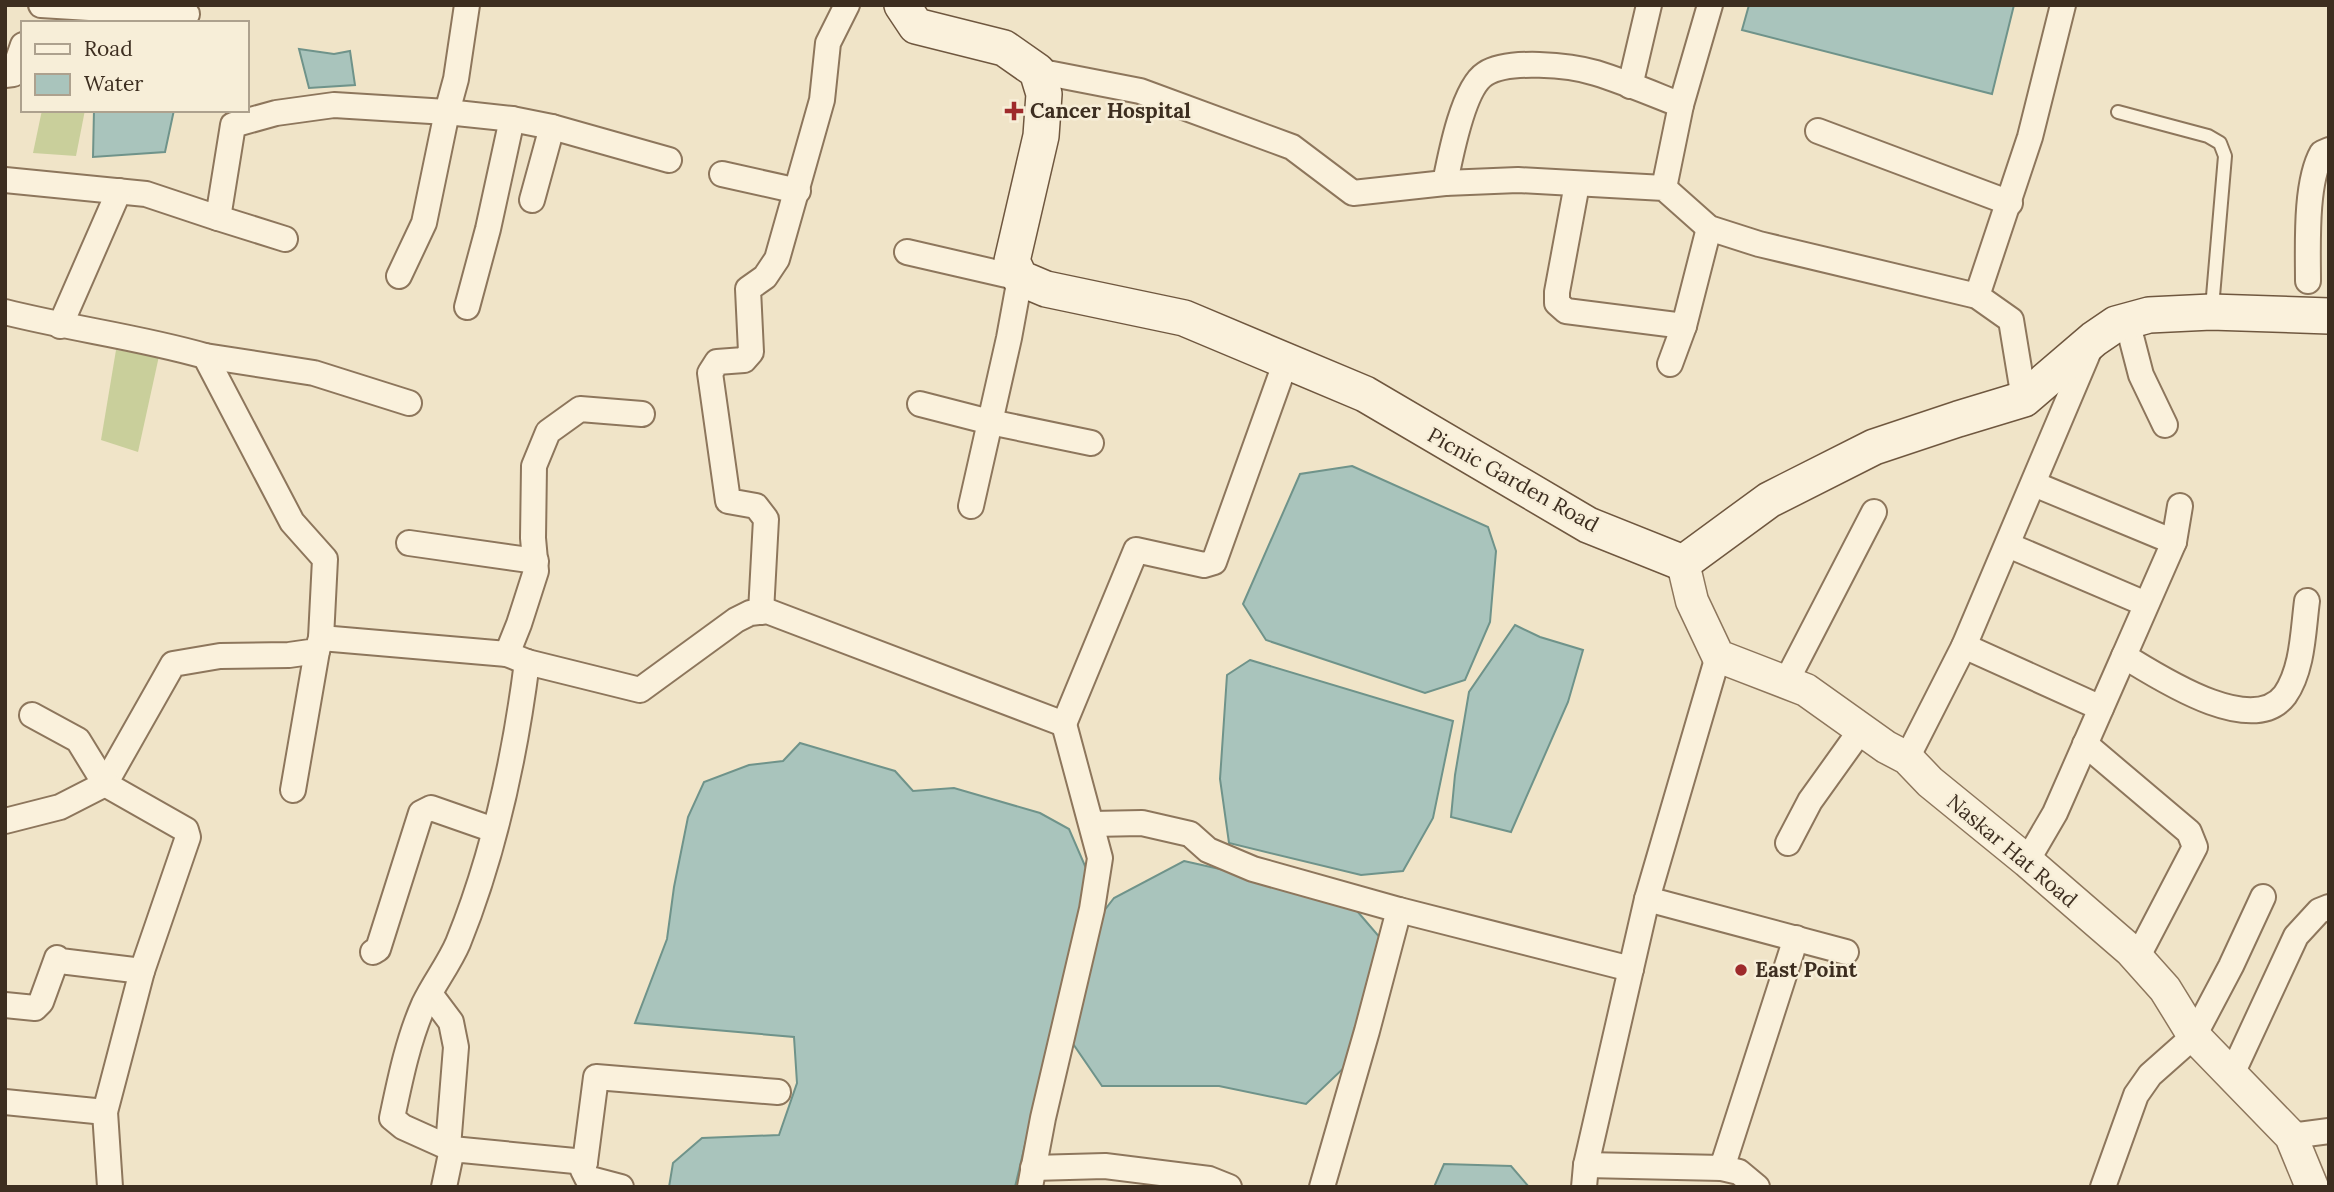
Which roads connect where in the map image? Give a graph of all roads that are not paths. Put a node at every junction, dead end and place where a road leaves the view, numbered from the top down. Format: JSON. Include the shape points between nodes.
{"nodes":[{"id":1,"x":41,"y":5,"type":"edge"},
{"id":2,"x":467,"y":5,"type":"edge"},
{"id":3,"x":847,"y":5,"type":"edge"},
{"id":4,"x":902,"y":5,"type":"edge"},
{"id":5,"x":1649,"y":5,"type":"edge"},
{"id":6,"x":1710,"y":5,"type":"edge"},
{"id":7,"x":2063,"y":5,"type":"edge"},
{"id":8,"x":187,"y":14,"type":"dead end"},
{"id":9,"x":21,"y":50,"type":"edge"},
{"id":10,"x":1037,"y":71,"type":"junction"},
{"id":11,"x":5,"y":75,"type":"edge"},
{"id":12,"x":1630,"y":86,"type":"junction"},
{"id":13,"x":1681,"y":105,"type":"junction"},
{"id":14,"x":447,"y":111,"type":"junction"},
{"id":15,"x":2119,"y":112,"type":"dead end"},
{"id":16,"x":512,"y":119,"type":"junction"},
{"id":17,"x":552,"y":127,"type":"junction"},
{"id":18,"x":1818,"y":131,"type":"dead end"},
{"id":19,"x":2329,"y":150,"type":"edge"},
{"id":20,"x":669,"y":160,"type":"dead end"},
{"id":21,"x":722,"y":174,"type":"dead end"},
{"id":22,"x":5,"y":180,"type":"edge"},
{"id":23,"x":1445,"y":183,"type":"junction"},
{"id":24,"x":1577,"y":184,"type":"junction"},
{"id":25,"x":1664,"y":188,"type":"junction"},
{"id":26,"x":118,"y":191,"type":"junction"},
{"id":27,"x":798,"y":191,"type":"junction"},
{"id":28,"x":532,"y":200,"type":"dead end"},
{"id":29,"x":2010,"y":203,"type":"junction"},
{"id":30,"x":218,"y":218,"type":"junction"},
{"id":31,"x":1709,"y":228,"type":"junction"},
{"id":32,"x":285,"y":239,"type":"dead end"},
{"id":33,"x":907,"y":252,"type":"dead end"},
{"id":34,"x":399,"y":276,"type":"dead end"},
{"id":35,"x":1020,"y":278,"type":"junction"},
{"id":36,"x":2308,"y":281,"type":"dead end"},
{"id":37,"x":1977,"y":296,"type":"junction"},
{"id":38,"x":467,"y":307,"type":"dead end"},
{"id":39,"x":5,"y":312,"type":"edge"},
{"id":40,"x":2211,"y":312,"type":"junction"},
{"id":41,"x":2127,"y":321,"type":"junction"},
{"id":42,"x":2326,"y":321,"type":"edge"},
{"id":43,"x":60,"y":326,"type":"junction"},
{"id":44,"x":1684,"y":326,"type":"junction"},
{"id":45,"x":2094,"y":339,"type":"junction"},
{"id":46,"x":205,"y":356,"type":"junction"},
{"id":47,"x":1286,"y":361,"type":"junction"},
{"id":48,"x":1670,"y":364,"type":"dead end"},
{"id":49,"x":2024,"y":400,"type":"junction"},
{"id":50,"x":409,"y":403,"type":"dead end"},
{"id":51,"x":920,"y":404,"type":"dead end"},
{"id":52,"x":642,"y":414,"type":"dead end"},
{"id":53,"x":990,"y":422,"type":"junction"},
{"id":54,"x":2165,"y":425,"type":"dead end"},
{"id":55,"x":1091,"y":443,"type":"dead end"},
{"id":56,"x":2034,"y":484,"type":"junction"},
{"id":57,"x":971,"y":506,"type":"dead end"},
{"id":58,"x":2180,"y":506,"type":"dead end"},
{"id":59,"x":1874,"y":512,"type":"dead end"},
{"id":60,"x":2174,"y":542,"type":"junction"},
{"id":61,"x":409,"y":543,"type":"dead end"},
{"id":62,"x":2008,"y":545,"type":"junction"},
{"id":63,"x":536,"y":561,"type":"junction"},
{"id":64,"x":1683,"y":563,"type":"junction"},
{"id":65,"x":2307,"y":601,"type":"dead end"},
{"id":66,"x":2146,"y":604,"type":"junction"},
{"id":67,"x":761,"y":612,"type":"junction"},
{"id":68,"x":319,"y":645,"type":"junction"},
{"id":69,"x":1964,"y":646,"type":"junction"},
{"id":70,"x":1718,"y":656,"type":"junction"},
{"id":71,"x":2124,"y":656,"type":"junction"},
{"id":72,"x":517,"y":658,"type":"junction"},
{"id":73,"x":1786,"y":682,"type":"junction"},
{"id":74,"x":2101,"y":708,"type":"junction"},
{"id":75,"x":32,"y":715,"type":"dead end"},
{"id":76,"x":1065,"y":724,"type":"junction"},
{"id":77,"x":1858,"y":726,"type":"junction"},
{"id":78,"x":2085,"y":744,"type":"junction"},
{"id":79,"x":1907,"y":758,"type":"junction"},
{"id":80,"x":105,"y":784,"type":"junction"},
{"id":81,"x":293,"y":790,"type":"dead end"},
{"id":82,"x":5,"y":821,"type":"edge"},
{"id":83,"x":1092,"y":824,"type":"junction"},
{"id":84,"x":494,"y":830,"type":"junction"},
{"id":85,"x":1788,"y":843,"type":"dead end"},
{"id":86,"x":2027,"y":861,"type":"junction"},
{"id":87,"x":2263,"y":897,"type":"dead end"},
{"id":88,"x":1647,"y":899,"type":"junction"},
{"id":89,"x":2329,"y":907,"type":"edge"},
{"id":90,"x":1399,"y":910,"type":"junction"},
{"id":91,"x":1796,"y":938,"type":"junction"},
{"id":92,"x":373,"y":952,"type":"dead end"},
{"id":93,"x":1846,"y":952,"type":"dead end"},
{"id":94,"x":2137,"y":958,"type":"junction"},
{"id":95,"x":1631,"y":969,"type":"junction"},
{"id":96,"x":142,"y":971,"type":"junction"},
{"id":97,"x":429,"y":995,"type":"junction"},
{"id":98,"x":5,"y":1004,"type":"edge"},
{"id":99,"x":2194,"y":1036,"type":"junction"},
{"id":100,"x":2232,"y":1074,"type":"junction"},
{"id":101,"x":778,"y":1092,"type":"dead end"},
{"id":102,"x":5,"y":1102,"type":"edge"},
{"id":103,"x":105,"y":1112,"type":"junction"},
{"id":104,"x":2329,"y":1131,"type":"edge"},
{"id":105,"x":2291,"y":1136,"type":"junction"},
{"id":106,"x":450,"y":1148,"type":"junction"},
{"id":107,"x":585,"y":1162,"type":"junction"},
{"id":108,"x":1722,"y":1168,"type":"junction"},
{"id":109,"x":1585,"y":1176,"type":"edge"},
{"id":110,"x":1032,"y":1177,"type":"edge"},
{"id":111,"x":110,"y":1187,"type":"edge"},
{"id":112,"x":444,"y":1187,"type":"edge"},
{"id":113,"x":621,"y":1187,"type":"edge"},
{"id":114,"x":1229,"y":1187,"type":"edge"},
{"id":115,"x":1322,"y":1187,"type":"edge"},
{"id":116,"x":1757,"y":1187,"type":"edge"},
{"id":117,"x":2103,"y":1187,"type":"edge"},
{"id":118,"x":2312,"y":1187,"type":"edge"}],
"edges":[{"from":1,"to":8,"type":"street"},
{"from":2,"to":14,"type":"street"},
{"from":3,"to":27,"type":"street","via":[[828,43],[822,100]]},
{"from":4,"to":10,"type":"main road","via":[[916,26],[1004,48]]},
{"from":5,"to":12,"type":"street"},
{"from":6,"to":13,"type":"street"},
{"from":7,"to":29,"type":"street"},
{"from":9,"to":11,"type":"street","via":[[13,74]]},
{"from":10,"to":23,"type":"street","via":[[1140,91],[1292,147],[1353,193]]},
{"from":10,"to":35,"type":"main road","via":[[1044,93],[1041,136],[1013,261]]},
{"from":12,"to":13,"type":"street"},
{"from":12,"to":23,"type":"street","via":[[1593,72],[1549,66],[1512,65],[1484,74],[1455,134]]},
{"from":13,"to":25,"type":"street"},
{"from":14,"to":16,"type":"street"},
{"from":14,"to":30,"type":"street","via":[[334,105],[233,125]]},
{"from":14,"to":34,"type":"street","via":[[424,223]]},
{"from":15,"to":40,"type":"lane","via":[[2220,143],[2225,156]]},
{"from":16,"to":17,"type":"street"},
{"from":16,"to":38,"type":"street"},
{"from":17,"to":20,"type":"street"},
{"from":17,"to":28,"type":"street"},
{"from":18,"to":29,"type":"street"},
{"from":19,"to":36,"type":"street","via":[[2315,164],[2312,180]]},
{"from":21,"to":27,"type":"street"},
{"from":22,"to":26,"type":"street"},
{"from":23,"to":24,"type":"street","via":[[1518,180]]},
{"from":24,"to":25,"type":"street"},
{"from":24,"to":44,"type":"street","via":[[1557,303],[1566,311]]},
{"from":25,"to":31,"type":"street"},
{"from":26,"to":30,"type":"street","via":[[146,194]]},
{"from":26,"to":43,"type":"street"},
{"from":27,"to":67,"type":"street","via":[[777,259],[765,277],[748,289],[751,352],[744,360],[717,362],[710,373],[728,501],[756,506],[766,519]]},
{"from":29,"to":37,"type":"street"},
{"from":30,"to":32,"type":"street"},
{"from":31,"to":37,"type":"street"},
{"from":31,"to":44,"type":"street"},
{"from":33,"to":35,"type":"street"},
{"from":35,"to":47,"type":"main road","name":"Picnic Garden Road","via":[[1046,289],[1184,318]]},
{"from":35,"to":53,"type":"street"},
{"from":37,"to":49,"type":"street","via":[[2011,320]]},
{"from":39,"to":43,"type":"street"},
{"from":40,"to":41,"type":"main road","via":[[2149,314]]},
{"from":40,"to":42,"type":"main road"},
{"from":41,"to":45,"type":"main road"},
{"from":41,"to":54,"type":"street","via":[[2141,375]]},
{"from":43,"to":46,"type":"street","via":[[112,332]]},
{"from":44,"to":48,"type":"street"},
{"from":45,"to":49,"type":"main road"},
{"from":45,"to":56,"type":"street"},
{"from":46,"to":50,"type":"street","via":[[314,373]]},
{"from":46,"to":68,"type":"street","via":[[292,522],[325,559]]},
{"from":47,"to":64,"type":"main road","name":"Picnic Garden Road","via":[[1365,394],[1588,525]]},
{"from":47,"to":76,"type":"street","via":[[1214,562],[1204,565],[1136,550]]},
{"from":49,"to":64,"type":"main road","via":[[1874,447],[1769,500]]},
{"from":51,"to":53,"type":"street"},
{"from":52,"to":63,"type":"street","via":[[580,410],[548,432],[534,467]]},
{"from":53,"to":55,"type":"street"},
{"from":53,"to":57,"type":"street"},
{"from":56,"to":60,"type":"street"},
{"from":56,"to":62,"type":"street"},
{"from":58,"to":60,"type":"street"},
{"from":59,"to":73,"type":"street"},
{"from":60,"to":66,"type":"street"},
{"from":61,"to":63,"type":"street"},
{"from":62,"to":66,"type":"street"},
{"from":62,"to":69,"type":"street"},
{"from":63,"to":72,"type":"street","via":[[519,624]]},
{"from":64,"to":70,"type":"street","via":[[1692,601]]},
{"from":65,"to":71,"type":"street","via":[[2298,667],[2285,695],[2266,709],[2247,711],[2195,696]]},
{"from":66,"to":71,"type":"street"},
{"from":67,"to":72,"type":"street","via":[[736,620],[640,690]]},
{"from":67,"to":76,"type":"street"},
{"from":68,"to":72,"type":"street"},
{"from":68,"to":80,"type":"street","via":[[289,654],[220,656],[173,664]]},
{"from":68,"to":81,"type":"street"},
{"from":69,"to":74,"type":"street"},
{"from":69,"to":79,"type":"street"},
{"from":70,"to":73,"type":"street","name":"Naskar Hat Road"},
{"from":70,"to":88,"type":"street"},
{"from":71,"to":74,"type":"street"},
{"from":72,"to":84,"type":"street","via":[[519,727]]},
{"from":73,"to":77,"type":"street","name":"Naskar Hat Road"},
{"from":74,"to":78,"type":"street"},
{"from":75,"to":80,"type":"street","via":[[78,740]]},
{"from":76,"to":83,"type":"street"},
{"from":77,"to":79,"type":"street","name":"Naskar Hat Road"},
{"from":77,"to":85,"type":"street","via":[[1858,734],[1810,801]]},
{"from":78,"to":86,"type":"street","via":[[2055,813]]},
{"from":78,"to":94,"type":"street","via":[[2189,832],[2195,848]]},
{"from":79,"to":86,"type":"street","name":"Naskar Hat Road"},
{"from":80,"to":82,"type":"street","via":[[60,807]]},
{"from":80,"to":96,"type":"street","via":[[186,830],[188,837]]},
{"from":83,"to":90,"type":"street","via":[[1142,823],[1190,834],[1208,850],[1253,869]]},
{"from":83,"to":110,"type":"street","via":[[1100,858],[1092,909]]},
{"from":84,"to":92,"type":"street","via":[[441,809],[421,813],[378,949]]},
{"from":84,"to":97,"type":"street","via":[[457,945]]},
{"from":86,"to":94,"type":"street","name":"Naskar Hat Road"},
{"from":87,"to":99,"type":"street"},
{"from":88,"to":91,"type":"street"},
{"from":88,"to":95,"type":"street"},
{"from":89,"to":100,"type":"street","via":[[2296,936]]},
{"from":90,"to":95,"type":"street"},
{"from":90,"to":115,"type":"street"},
{"from":91,"to":93,"type":"street"},
{"from":91,"to":108,"type":"street"},
{"from":94,"to":99,"type":"street","name":"Naskar Hat Road","via":[[2165,989]]},
{"from":95,"to":109,"type":"street"},
{"from":96,"to":98,"type":"street","via":[[57,958],[35,1008]]},
{"from":96,"to":103,"type":"street"},
{"from":97,"to":106,"type":"street","via":[[451,1022],[456,1047]]},
{"from":97,"to":106,"type":"street","via":[[402,1071],[392,1118]]},
{"from":99,"to":100,"type":"street","name":"Naskar Hat Road"},
{"from":99,"to":117,"type":"street","via":[[2150,1075],[2136,1095]]},
{"from":100,"to":105,"type":"street","name":"Naskar Hat Road"},
{"from":101,"to":107,"type":"street","via":[[596,1077]]},
{"from":102,"to":103,"type":"street"},
{"from":103,"to":111,"type":"street"},
{"from":104,"to":105,"type":"street"},
{"from":105,"to":118,"type":"street","name":"Naskar Hat Road"},
{"from":106,"to":107,"type":"street"},
{"from":106,"to":112,"type":"street"},
{"from":107,"to":113,"type":"street","via":[[587,1178]]},
{"from":108,"to":109,"type":"street"},
{"from":108,"to":116,"type":"street","via":[[1739,1172]]},
{"from":110,"to":114,"type":"street","via":[[1105,1166],[1209,1179]]}]}
